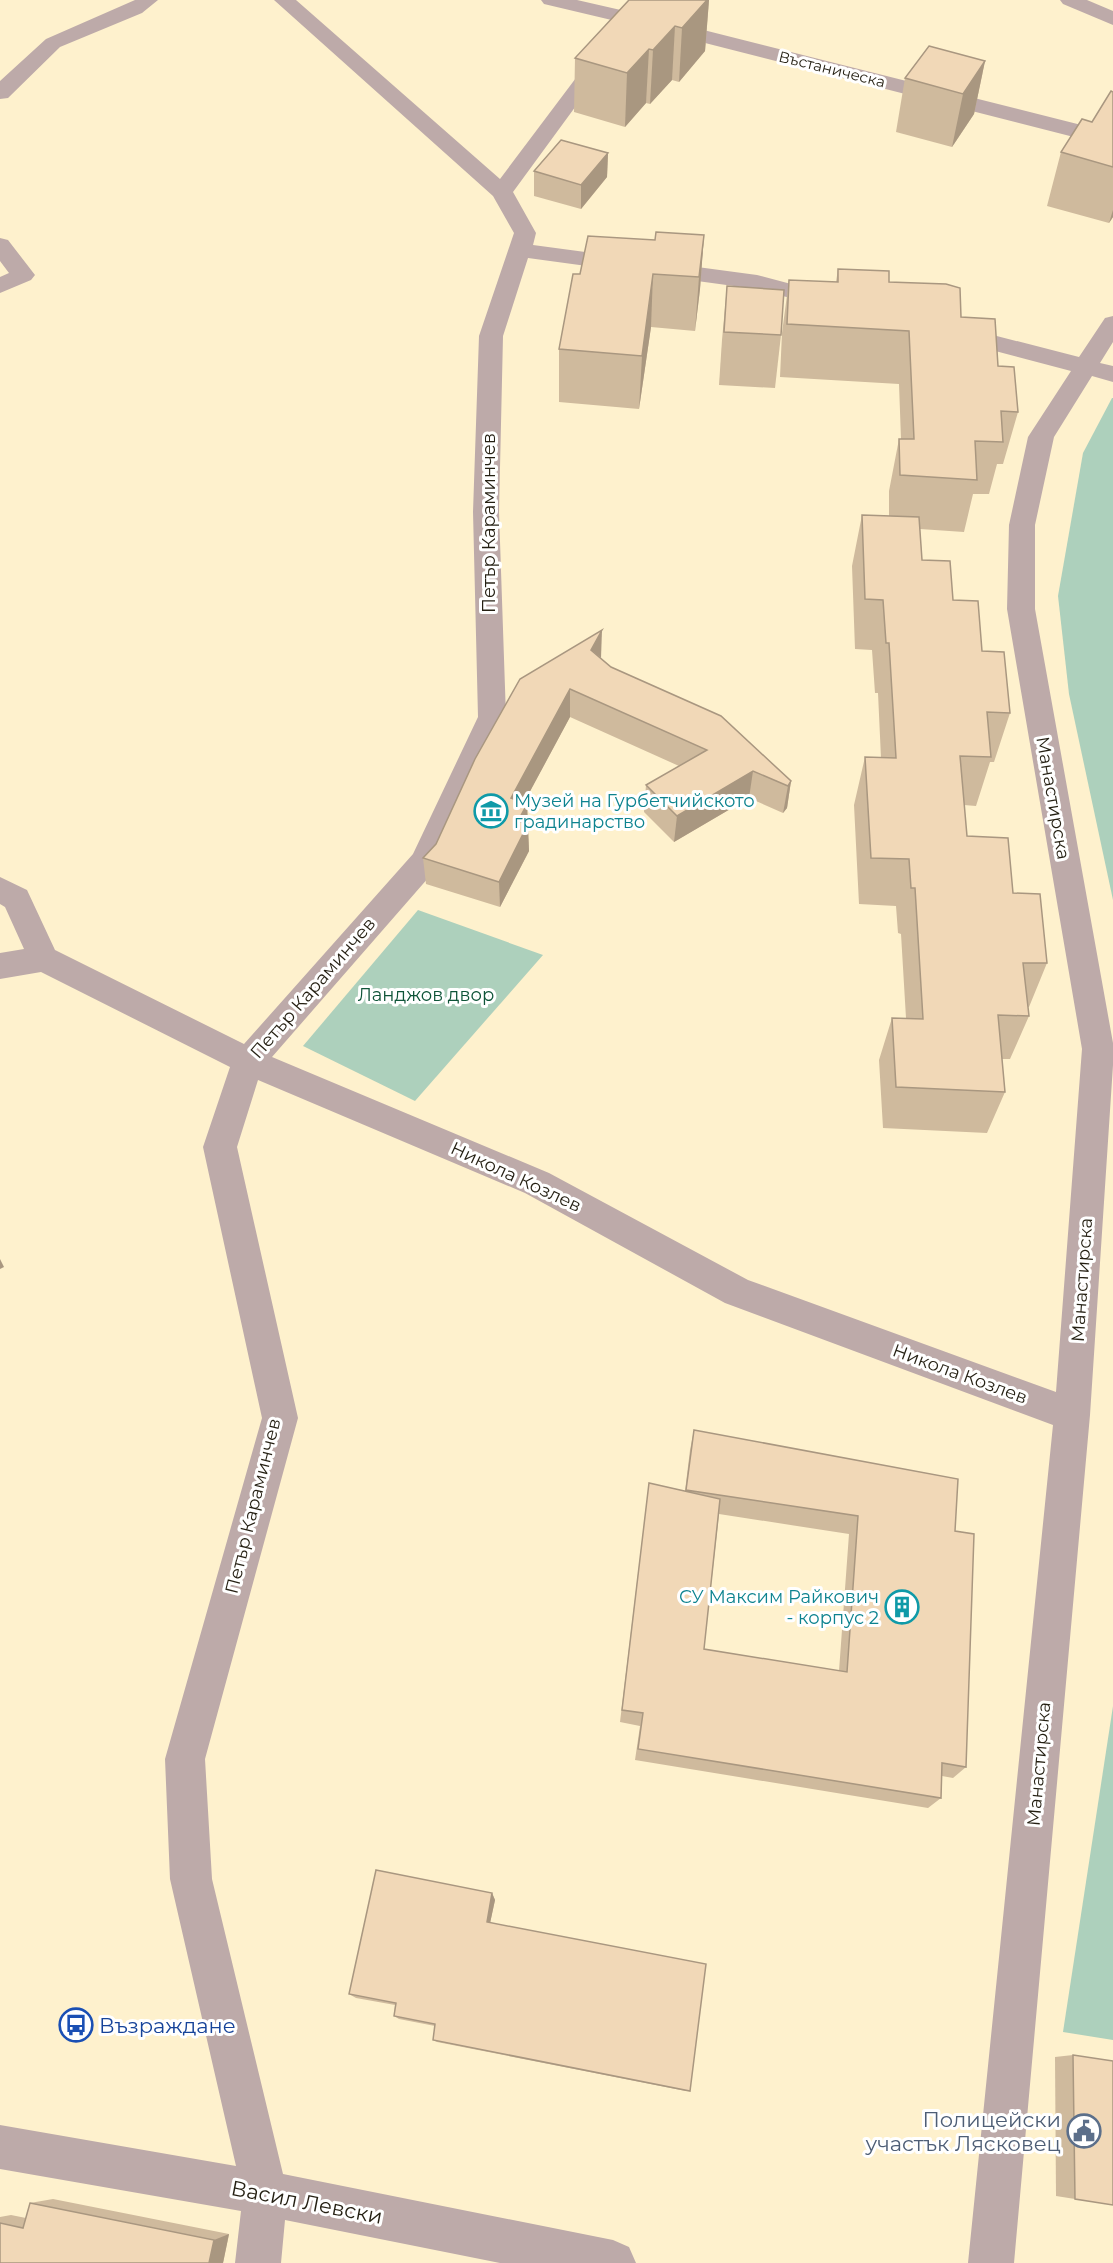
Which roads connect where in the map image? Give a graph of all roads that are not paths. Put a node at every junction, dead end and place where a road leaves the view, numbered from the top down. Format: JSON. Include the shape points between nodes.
{"nodes":[{"id":1,"x":148,"y":0,"type":"edge"},
{"id":2,"x":284,"y":0,"type":"edge"},
{"id":3,"x":551,"y":0,"type":"edge"},
{"id":4,"x":1070,"y":0,"type":"edge"},
{"id":5,"x":630,"y":18,"type":"junction"},
{"id":6,"x":1113,"y":19,"type":"edge"},
{"id":7,"x":0,"y":93,"type":"edge"},
{"id":8,"x":1113,"y":140,"type":"edge"},
{"id":9,"x":502,"y":192,"type":"junction"},
{"id":10,"x":0,"y":245,"type":"edge"},
{"id":11,"x":520,"y":250,"type":"junction"},
{"id":12,"x":0,"y":286,"type":"edge"},
{"id":13,"x":859,"y":309,"type":"edge"},
{"id":14,"x":1113,"y":323,"type":"edge"},
{"id":15,"x":938,"y":329,"type":"edge"},
{"id":16,"x":1099,"y":370,"type":"edge"},
{"id":17,"x":0,"y":889,"type":"edge"},
{"id":18,"x":44,"y":959,"type":"junction"},
{"id":19,"x":0,"y":966,"type":"edge"},
{"id":20,"x":248,"y":1061,"type":"junction"},
{"id":21,"x":1072,"y":1415,"type":"junction"},
{"id":22,"x":0,"y":2147,"type":"edge"},
{"id":23,"x":266,"y":2193,"type":"junction"},
{"id":24,"x":258,"y":2263,"type":"edge"},
{"id":25,"x":613,"y":2263,"type":"edge"},
{"id":26,"x":991,"y":2263,"type":"edge"}],
"edges":[{"from":1,"to":7,"type":"street","via":[[53,43]]},
{"from":2,"to":9,"type":"street","name":"Петър Караминчев"},
{"from":3,"to":5,"type":"street","name":"Въстаническа"},
{"from":4,"to":6,"type":"street"},
{"from":5,"to":8,"type":"street","name":"Въстаническа"},
{"from":5,"to":9,"type":"street"},
{"from":9,"to":11,"type":"street","name":"Петър Караминчев","via":[[525,233]]},
{"from":10,"to":12,"type":"street","via":[[23,276]]},
{"from":11,"to":13,"type":"street","via":[[757,282]]},
{"from":11,"to":20,"type":"street","name":"Петър Караминчев","via":[[491,336],[486,512],[492,717],[424,861]]},
{"from":14,"to":16,"type":"street","name":"Манастирска"},
{"from":15,"to":16,"type":"street"},
{"from":16,"to":21,"type":"street","name":"Манастирска","via":[[1041,437],[1022,525],[1021,609],[1098,1049]]},
{"from":17,"to":18,"type":"street","via":[[16,899]]},
{"from":18,"to":19,"type":"street"},
{"from":18,"to":20,"type":"street","name":"Никола Козлев"},
{"from":20,"to":21,"type":"street","name":"Никола Козлев","via":[[537,1183],[737,1292]]},
{"from":20,"to":23,"type":"street","name":"Петър Караминчев","via":[[220,1147],[280,1418],[185,1759],[191,1879]]},
{"from":21,"to":26,"type":"street","name":"Манастирска"},
{"from":22,"to":23,"type":"street","name":"Васил Левски"},
{"from":23,"to":24,"type":"street","name":"Петър Караминчев"},
{"from":23,"to":25,"type":"street","name":"Васил Левски"}]}
